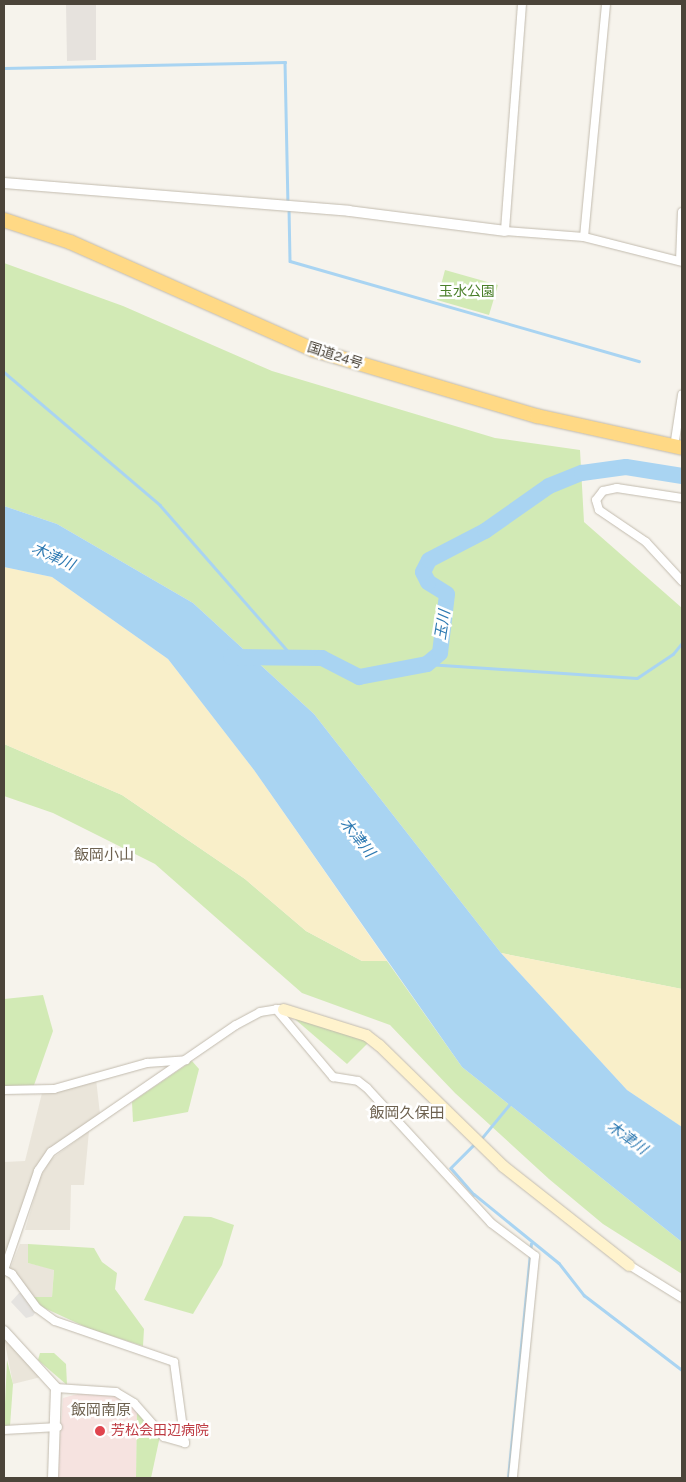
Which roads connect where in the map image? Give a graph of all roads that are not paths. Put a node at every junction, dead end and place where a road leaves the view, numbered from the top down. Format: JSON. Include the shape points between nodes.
{"nodes":[{"id":1,"x":522,"y":4,"type":"edge"},
{"id":2,"x":606,"y":4,"type":"edge"},
{"id":3,"x":4,"y":184,"type":"edge"},
{"id":4,"x":682,"y":212,"type":"edge"},
{"id":5,"x":4,"y":220,"type":"edge"},
{"id":6,"x":505,"y":231,"type":"junction"},
{"id":7,"x":584,"y":237,"type":"junction"},
{"id":8,"x":681,"y":262,"type":"edge"},
{"id":9,"x":682,"y":395,"type":"edge"},
{"id":10,"x":678,"y":447,"type":"edge"},
{"id":11,"x":682,"y":498,"type":"edge"},
{"id":12,"x":682,"y":581,"type":"edge"},
{"id":13,"x":280,"y":1009,"type":"junction"},
{"id":14,"x":186,"y":1060,"type":"junction"},
{"id":15,"x":4,"y":1090,"type":"edge"},
{"id":16,"x":628,"y":1265,"type":"joint"},
{"id":17,"x":4,"y":1270,"type":"edge"},
{"id":18,"x":682,"y":1298,"type":"edge"},
{"id":19,"x":4,"y":1331,"type":"edge"},
{"id":20,"x":56,"y":1388,"type":"junction"},
{"id":21,"x":58,"y":1427,"type":"junction"},
{"id":22,"x":4,"y":1430,"type":"edge"},
{"id":23,"x":53,"y":1478,"type":"edge"},
{"id":24,"x":512,"y":1478,"type":"edge"}],
"edges":[{"from":1,"to":6,"type":"street"},
{"from":2,"to":7,"type":"street"},
{"from":3,"to":6,"type":"street","via":[[289,206]]},
{"from":4,"to":8,"type":"street"},
{"from":5,"to":10,"type":"highway","name":"国道24号","via":[[70,242],[314,350],[537,416]]},
{"from":6,"to":7,"type":"street"},
{"from":7,"to":8,"type":"street"},
{"from":9,"to":10,"type":"street"},
{"from":11,"to":12,"type":"street","via":[[617,488],[603,491],[596,500],[599,510],[646,542]]},
{"from":13,"to":14,"type":"street","via":[[254,1015]]},
{"from":13,"to":16,"type":"main road","via":[[366,1036],[379,1044],[503,1166]]},
{"from":13,"to":24,"type":"street","via":[[333,1077],[358,1081],[367,1088],[491,1223],[535,1256]]},
{"from":14,"to":15,"type":"street","via":[[147,1063],[54,1089]]},
{"from":14,"to":17,"type":"street","via":[[51,1152],[38,1171]]},
{"from":16,"to":18,"type":"street"},
{"from":17,"to":20,"type":"street","via":[[12,1274],[37,1308],[55,1320],[174,1362],[185,1443],[164,1437],[134,1403],[116,1392]]},
{"from":19,"to":20,"type":"street"},
{"from":20,"to":21,"type":"street"},
{"from":21,"to":22,"type":"street"},
{"from":21,"to":23,"type":"street"}]}
